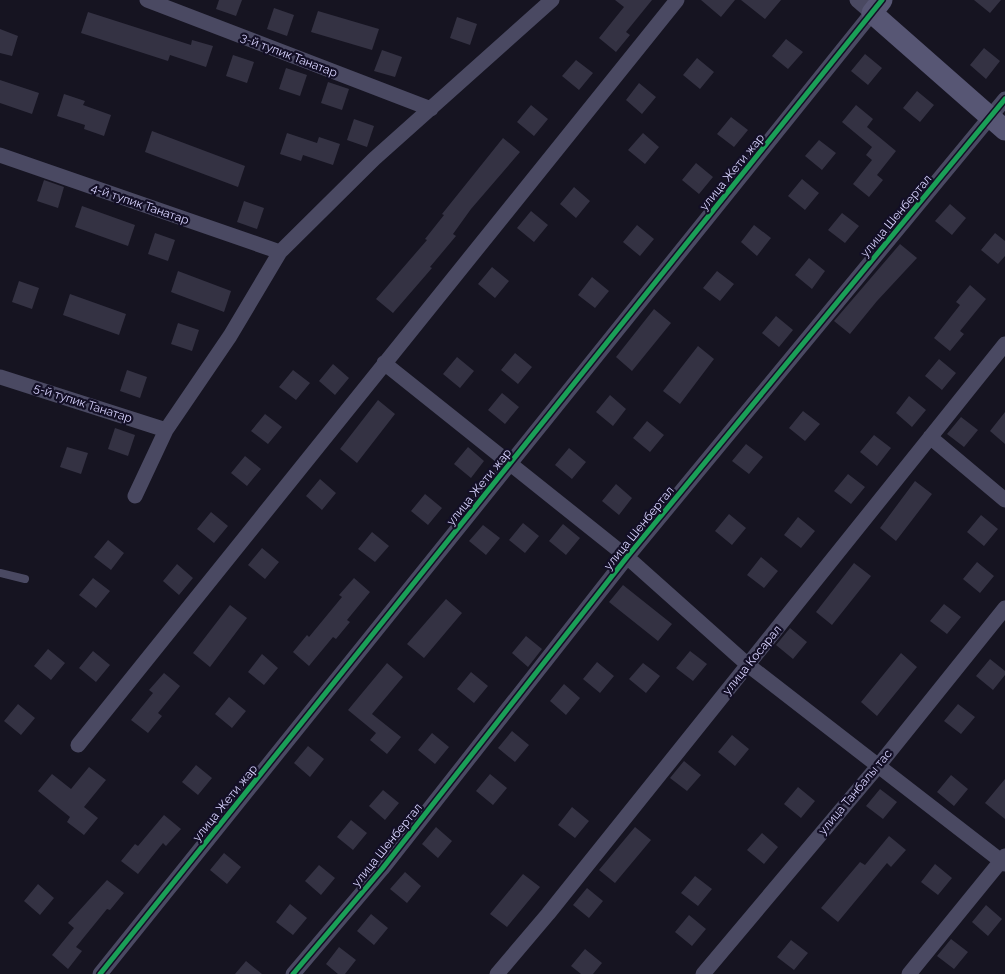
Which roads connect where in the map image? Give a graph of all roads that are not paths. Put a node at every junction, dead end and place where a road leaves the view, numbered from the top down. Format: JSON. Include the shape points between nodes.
{"nodes":[{"id":1,"x":147,"y":0,"type":"edge"},
{"id":2,"x":552,"y":0,"type":"edge"},
{"id":3,"x":678,"y":0,"type":"edge"},
{"id":4,"x":870,"y":4,"type":"edge"},
{"id":5,"x":1005,"y":99,"type":"edge"},
{"id":6,"x":431,"y":109,"type":"junction"},
{"id":7,"x":997,"y":124,"type":"edge"},
{"id":8,"x":0,"y":155,"type":"edge"},
{"id":9,"x":280,"y":252,"type":"junction"},
{"id":10,"x":1005,"y":344,"type":"edge"},
{"id":11,"x":384,"y":363,"type":"junction"},
{"id":12,"x":0,"y":377,"type":"edge"},
{"id":13,"x":166,"y":430,"type":"junction"},
{"id":14,"x":930,"y":437,"type":"junction"},
{"id":15,"x":511,"y":463,"type":"junction"},
{"id":16,"x":135,"y":496,"type":"dead end"},
{"id":17,"x":1005,"y":500,"type":"edge"},
{"id":18,"x":627,"y":557,"type":"junction"},
{"id":19,"x":0,"y":573,"type":"edge"},
{"id":20,"x":25,"y":579,"type":"dead end"},
{"id":21,"x":1005,"y":608,"type":"edge"},
{"id":22,"x":748,"y":665,"type":"junction"},
{"id":23,"x":78,"y":745,"type":"dead end"},
{"id":24,"x":879,"y":765,"type":"junction"},
{"id":25,"x":1004,"y":860,"type":"edge"},
{"id":26,"x":100,"y":974,"type":"edge"},
{"id":27,"x":293,"y":974,"type":"edge"},
{"id":28,"x":497,"y":974,"type":"edge"},
{"id":29,"x":703,"y":974,"type":"edge"},
{"id":30,"x":909,"y":974,"type":"edge"}],
"edges":[{"from":1,"to":6,"type":"street","name":"3-й тупик Танатар"},
{"from":2,"to":6,"type":"street"},
{"from":3,"to":11,"type":"street"},
{"from":4,"to":7,"type":"street"},
{"from":4,"to":15,"type":"street","name":"улица Жети жар"},
{"from":5,"to":7,"type":"street","name":"улица Шенбертал"},
{"from":6,"to":9,"type":"street","via":[[374,159]]},
{"from":7,"to":18,"type":"street","name":"улица Шенбертал"},
{"from":8,"to":9,"type":"street","name":"4-й тупик Танатар"},
{"from":9,"to":13,"type":"street","via":[[230,336]]},
{"from":10,"to":14,"type":"street","name":"улица Косарал"},
{"from":11,"to":15,"type":"street"},
{"from":11,"to":23,"type":"street"},
{"from":12,"to":13,"type":"street","name":"5-й тупик Танатар"},
{"from":13,"to":16,"type":"street"},
{"from":14,"to":17,"type":"street"},
{"from":14,"to":22,"type":"street","name":"улица Косарал"},
{"from":15,"to":18,"type":"street"},
{"from":15,"to":26,"type":"street","name":"улица Жети жар"},
{"from":18,"to":22,"type":"street"},
{"from":18,"to":27,"type":"street","name":"улица Шенбертал","via":[[382,868]]},
{"from":19,"to":20,"type":"lane"},
{"from":21,"to":24,"type":"street","name":"улица Танбалы тас"},
{"from":22,"to":24,"type":"street"},
{"from":22,"to":28,"type":"street","name":"улица Косарал"},
{"from":24,"to":25,"type":"street"},
{"from":24,"to":29,"type":"street","name":"улица Танбалы тас"},
{"from":25,"to":30,"type":"street"}]}
